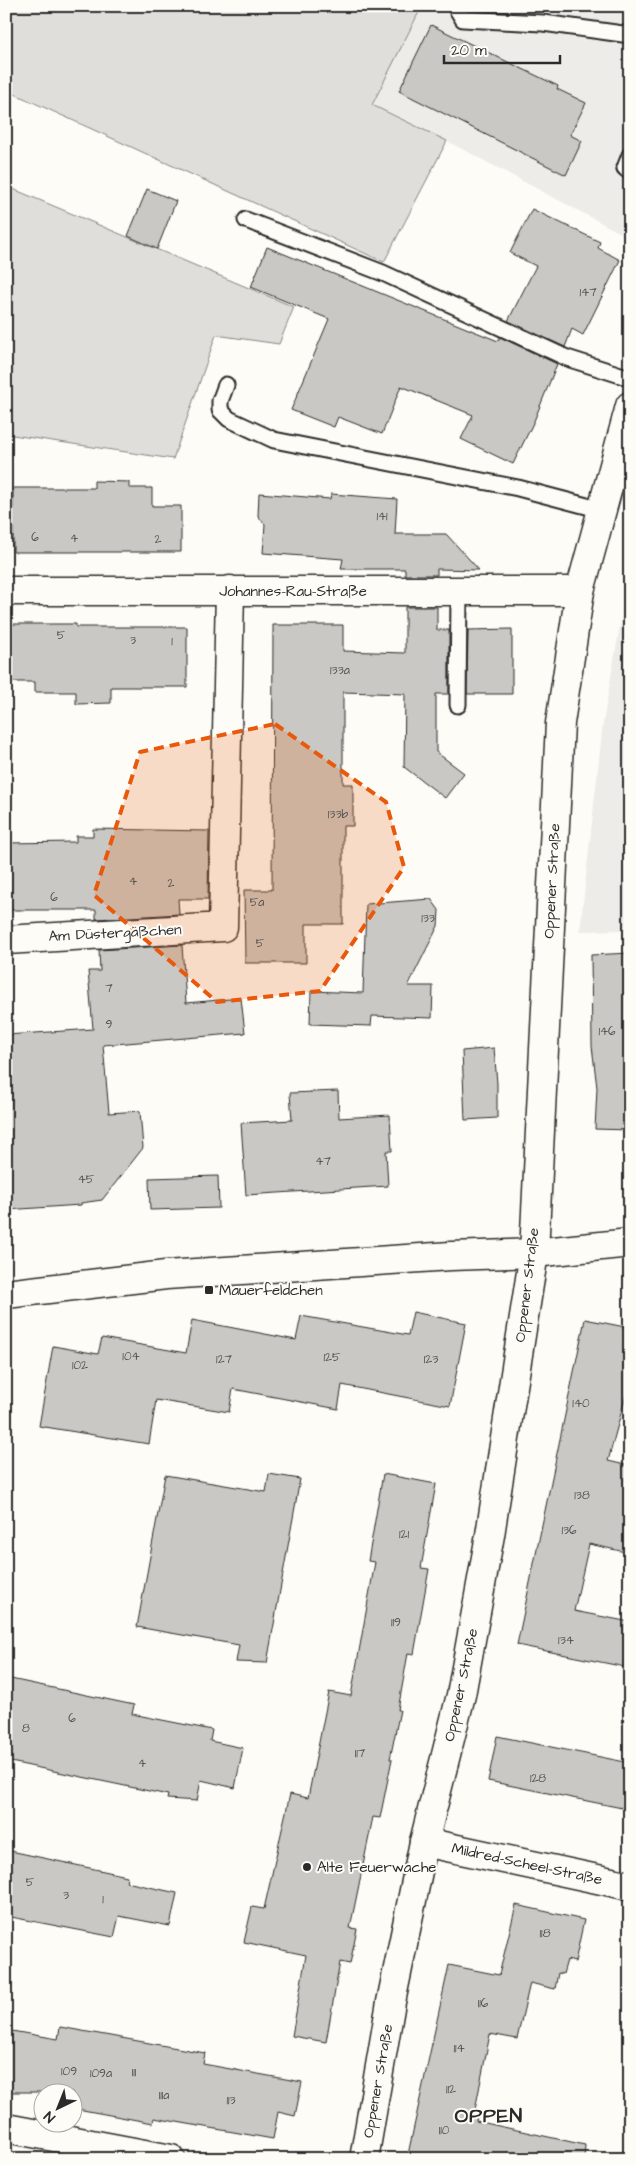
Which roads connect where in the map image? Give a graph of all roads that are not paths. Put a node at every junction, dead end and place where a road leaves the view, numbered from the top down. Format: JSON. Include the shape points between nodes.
{"nodes":[{"id":1,"x":455,"y":6,"type":"edge"},
{"id":2,"x":630,"y":35,"type":"edge"},
{"id":3,"x":630,"y":156,"type":"edge"},
{"id":4,"x":630,"y":172,"type":"edge"},
{"id":5,"x":246,"y":220,"type":"dead end"},
{"id":6,"x":630,"y":378,"type":"edge"},
{"id":7,"x":226,"y":385,"type":"dead end"},
{"id":8,"x":630,"y":406,"type":"edge"},
{"id":9,"x":602,"y":510,"type":"junction"},
{"id":10,"x":230,"y":590,"type":"junction"},
{"id":11,"x":6,"y":591,"type":"edge"},
{"id":12,"x":459,"y":591,"type":"junction"},
{"id":13,"x":580,"y":591,"type":"junction"},
{"id":14,"x":458,"y":705,"type":"dead end"},
{"id":15,"x":6,"y":940,"type":"edge"},
{"id":16,"x":630,"y":1243,"type":"edge"},
{"id":17,"x":534,"y":1253,"type":"junction"},
{"id":18,"x":6,"y":1294,"type":"edge"},
{"id":19,"x":424,"y":1842,"type":"junction"},
{"id":20,"x":630,"y":1886,"type":"edge"},
{"id":21,"x":6,"y":2128,"type":"edge"},
{"id":22,"x":171,"y":2159,"type":"edge"},
{"id":23,"x":364,"y":2159,"type":"edge"}],
"edges":[{"from":1,"to":2,"type":"lane","via":[[464,20],[543,23]]},
{"from":3,"to":4,"type":"lane","via":[[625,168]]},
{"from":5,"to":6,"type":"lane","via":[[382,273],[567,358]]},
{"from":7,"to":9,"type":"lane","via":[[220,410],[229,419],[274,440],[518,488]]},
{"from":8,"to":9,"type":"street","name":"Oppener Straße"},
{"from":9,"to":13,"type":"street","name":"Oppener Straße"},
{"from":10,"to":11,"type":"street","name":"Johannes-Rau-Straße"},
{"from":10,"to":12,"type":"street","name":"Johannes-Rau-Straße"},
{"from":10,"to":15,"type":"street","name":"Am Düstergäßchen","via":[[223,927]]},
{"from":12,"to":13,"type":"street","name":"Johannes-Rau-Straße"},
{"from":12,"to":14,"type":"lane"},
{"from":13,"to":17,"type":"street","name":"Oppener Straße","via":[[560,722]]},
{"from":16,"to":17,"type":"street"},
{"from":17,"to":18,"type":"street","via":[[166,1275]]},
{"from":17,"to":19,"type":"street","name":"Oppener Straße","via":[[490,1535],[461,1695]]},
{"from":19,"to":20,"type":"street","name":"Mildred-Scheel-Straße"},
{"from":19,"to":23,"type":"street","name":"Oppener Straße","via":[[391,2002]]},
{"from":21,"to":22,"type":"street"}]}
